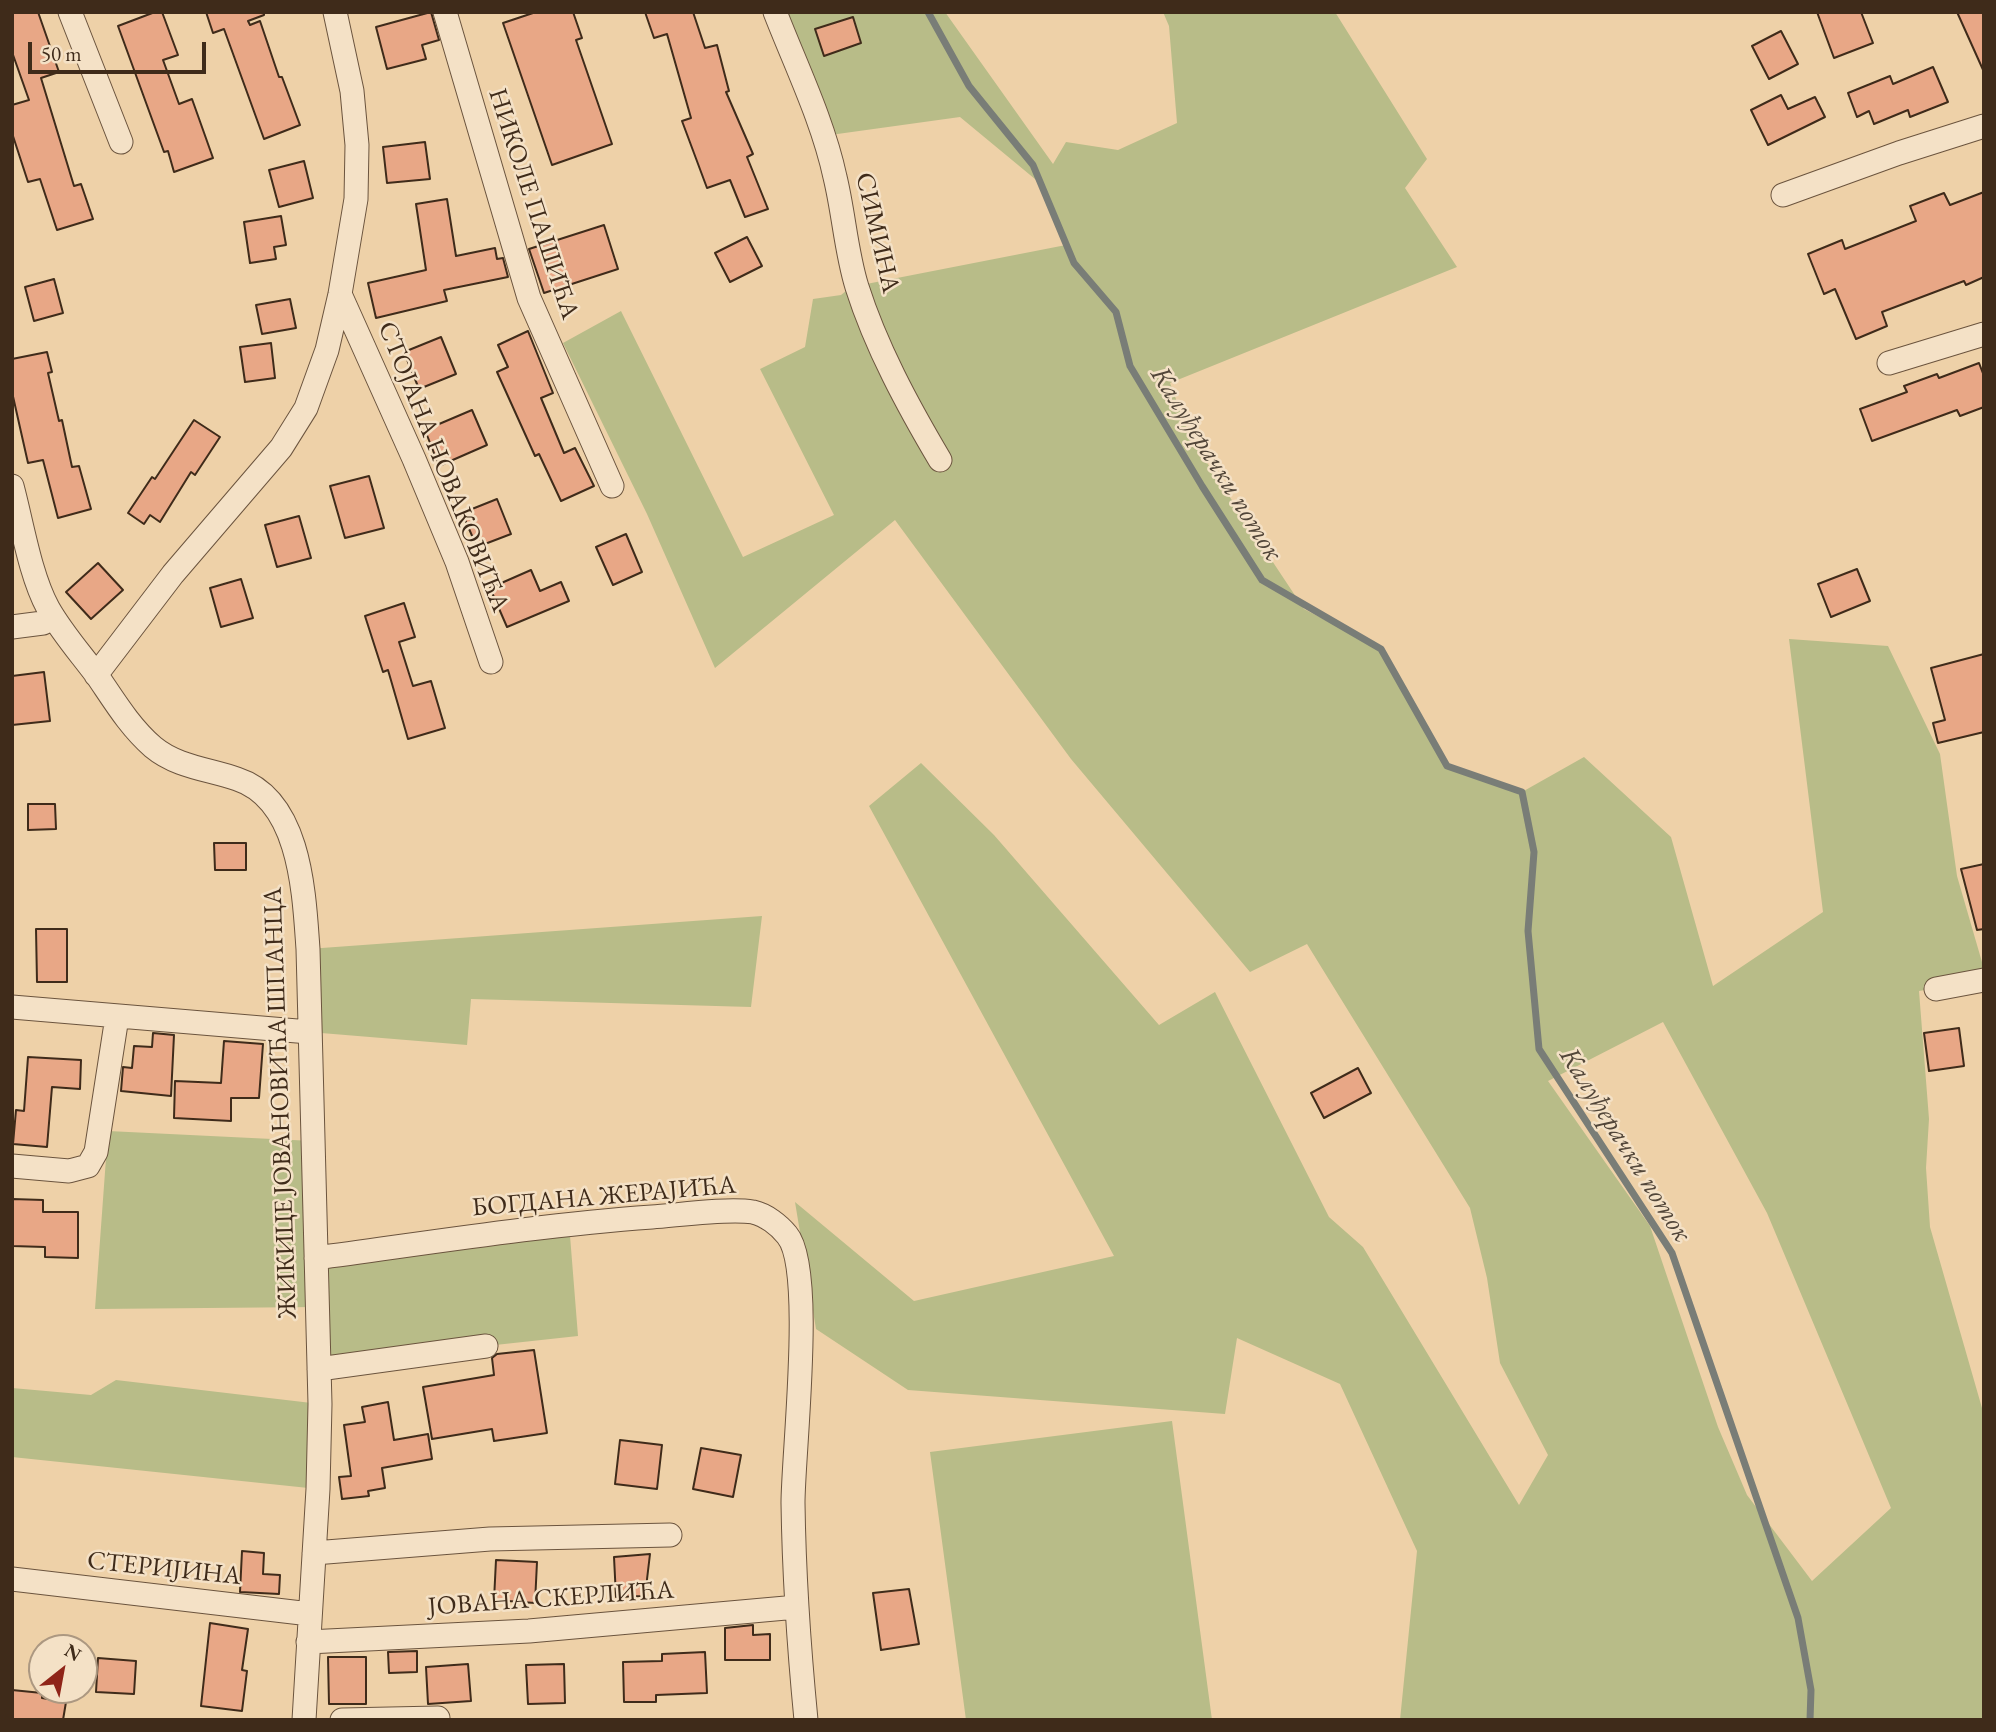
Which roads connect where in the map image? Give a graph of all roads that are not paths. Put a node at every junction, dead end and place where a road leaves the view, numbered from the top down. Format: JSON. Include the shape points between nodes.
{"nodes":[{"id":1,"x":70,"y":12,"type":"edge"},
{"id":2,"x":335,"y":12,"type":"edge"},
{"id":3,"x":445,"y":12,"type":"edge"},
{"id":4,"x":775,"y":12,"type":"edge"},
{"id":5,"x":1984,"y":126,"type":"edge"},
{"id":6,"x":121,"y":142,"type":"dead end"},
{"id":7,"x":1783,"y":195,"type":"dead end"},
{"id":8,"x":341,"y":294,"type":"junction"},
{"id":9,"x":1984,"y":334,"type":"edge"},
{"id":10,"x":1889,"y":363,"type":"dead end"},
{"id":11,"x":940,"y":460,"type":"dead end"},
{"id":12,"x":12,"y":486,"type":"edge"},
{"id":13,"x":612,"y":486,"type":"dead end"},
{"id":14,"x":54,"y":618,"type":"junction"},
{"id":15,"x":12,"y":627,"type":"edge"},
{"id":16,"x":491,"y":662,"type":"dead end"},
{"id":17,"x":96,"y":675,"type":"junction"},
{"id":18,"x":1984,"y":980,"type":"edge"},
{"id":19,"x":1936,"y":989,"type":"dead end"},
{"id":20,"x":12,"y":1007,"type":"edge"},
{"id":21,"x":117,"y":1017,"type":"junction"},
{"id":22,"x":309,"y":1032,"type":"junction"},
{"id":23,"x":12,"y":1166,"type":"edge"},
{"id":24,"x":316,"y":1258,"type":"junction"},
{"id":25,"x":486,"y":1346,"type":"dead end"},
{"id":26,"x":320,"y":1369,"type":"junction"},
{"id":27,"x":670,"y":1535,"type":"dead end"},
{"id":28,"x":314,"y":1553,"type":"junction"},
{"id":29,"x":12,"y":1579,"type":"edge"},
{"id":30,"x":797,"y":1607,"type":"junction"},
{"id":31,"x":310,"y":1614,"type":"junction"},
{"id":32,"x":308,"y":1642,"type":"junction"},
{"id":33,"x":438,"y":1718,"type":"dead end"},
{"id":34,"x":304,"y":1720,"type":"edge"},
{"id":35,"x":342,"y":1720,"type":"edge"},
{"id":36,"x":806,"y":1720,"type":"edge"}],
"edges":[{"from":1,"to":6,"type":"street"},
{"from":2,"to":8,"type":"street","via":[[352,91],[357,145],[356,200]]},
{"from":3,"to":13,"type":"street","name":"НИКОЛЕ ПАШИЋА","via":[[529,298]]},
{"from":4,"to":11,"type":"street","name":"СИМИНА","via":[[832,166],[857,287],[913,414]]},
{"from":5,"to":7,"type":"street"},
{"from":8,"to":16,"type":"street","name":"СТОЈАНА НОВАКОВИЋА","via":[[457,562]]},
{"from":8,"to":17,"type":"street","via":[[306,408],[281,448],[173,574]]},
{"from":9,"to":10,"type":"street"},
{"from":12,"to":14,"type":"street","name":"ЖИКИЦЕ ЈОВАНОВИЋА ШПАНЦА","via":[[38,582]]},
{"from":14,"to":15,"type":"street"},
{"from":14,"to":17,"type":"street","name":"ЖИКИЦЕ ЈОВАНОВИЋА ШПАНЦА"},
{"from":17,"to":22,"type":"street","name":"ЖИКИЦЕ ЈОВАНОВИЋА ШПАНЦА","via":[[133,728],[155,749],[191,767],[252,785],[273,804],[295,850],[304,891]]},
{"from":18,"to":19,"type":"street"},
{"from":20,"to":21,"type":"street"},
{"from":21,"to":22,"type":"street"},
{"from":21,"to":23,"type":"street","via":[[96,1152],[88,1166],[69,1171]]},
{"from":22,"to":24,"type":"street","name":"ЖИКИЦЕ ЈОВАНОВИЋА ШПАНЦА"},
{"from":24,"to":26,"type":"street","name":"ЖИКИЦЕ ЈОВАНОВИЋА ШПАНЦА"},
{"from":24,"to":30,"type":"street","name":"БОГДАНА ЖЕРАЈИЋА","via":[[569,1223],[752,1212],[773,1222],[793,1243],[800,1280],[793,1501]]},
{"from":25,"to":26,"type":"street"},
{"from":26,"to":28,"type":"street","name":"ЖИКИЦЕ ЈОВАНОВИЋА ШПАНЦА"},
{"from":27,"to":28,"type":"street","via":[[490,1539]]},
{"from":28,"to":31,"type":"street","name":"ЖИКИЦЕ ЈОВАНОВИЋА ШПАНЦА"},
{"from":29,"to":31,"type":"street","name":"СТЕРИЈИНА"},
{"from":30,"to":32,"type":"street","name":"ЈОВАНА СКЕРЛИЋА","via":[[529,1631]]},
{"from":30,"to":36,"type":"street","name":"БОГДАНА ЖЕРАЈИЋА"},
{"from":31,"to":32,"type":"street","name":"ЖИКИЦЕ ЈОВАНОВИЋА ШПАНЦА"},
{"from":32,"to":34,"type":"street","name":"ЖИКИЦЕ ЈОВАНОВИЋА ШПАНЦА"},
{"from":33,"to":35,"type":"street"}]}
